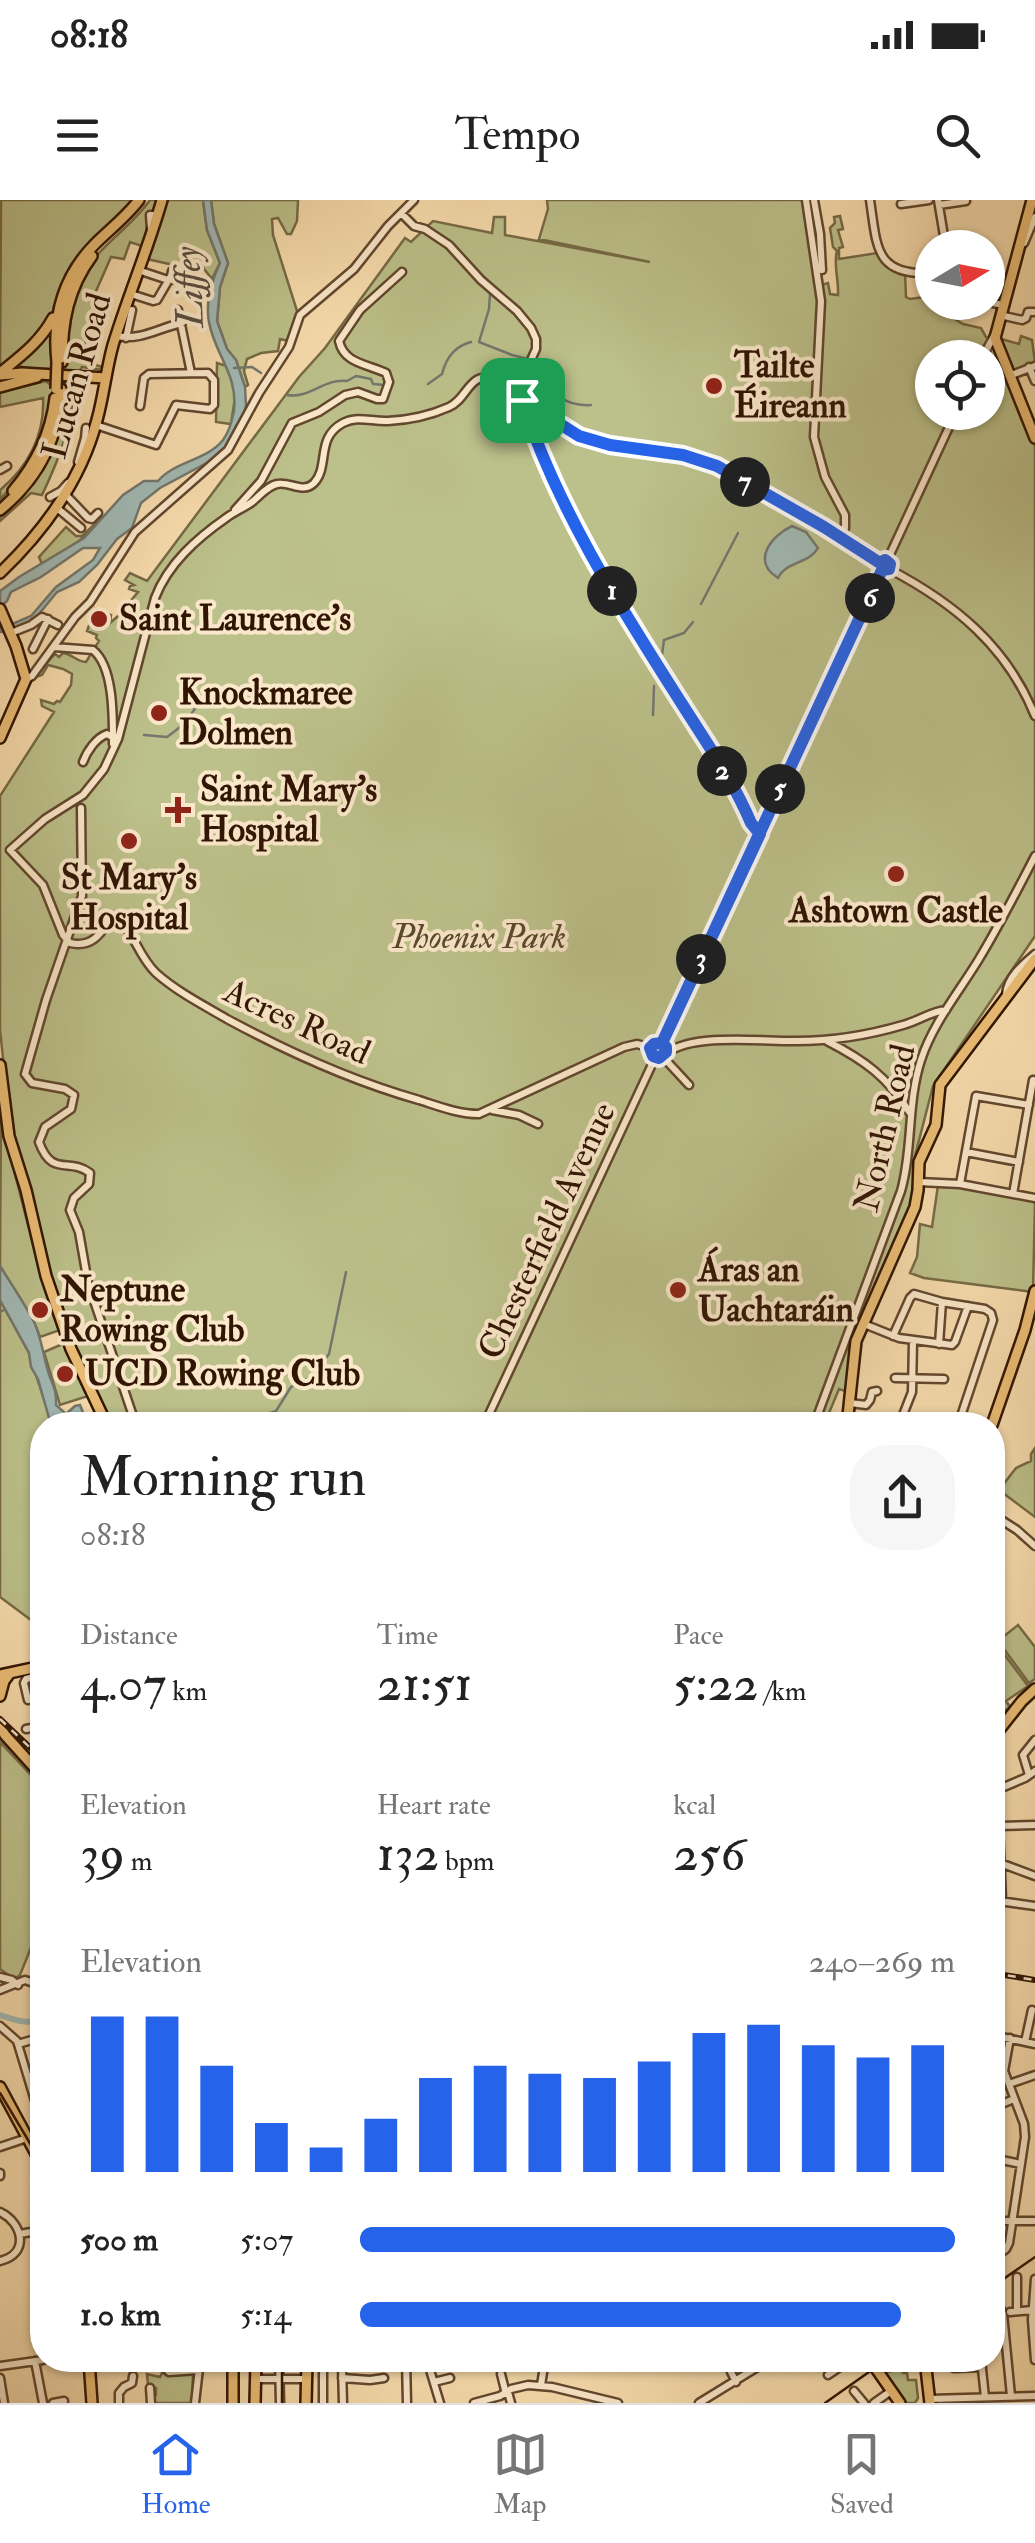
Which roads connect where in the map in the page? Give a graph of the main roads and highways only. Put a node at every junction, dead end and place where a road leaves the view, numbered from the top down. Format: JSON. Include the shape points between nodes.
{"nodes":[{"id":1,"x":143,"y":200,"type":"edge"},
{"id":2,"x":162,"y":200,"type":"edge"},
{"id":3,"x":1032,"y":200,"type":"edge"},
{"id":4,"x":1030,"y":228,"type":"edge"},
{"id":5,"x":65,"y":289,"type":"junction"},
{"id":6,"x":57,"y":308,"type":"junction"},
{"id":7,"x":59,"y":362,"type":"junction"},
{"id":8,"x":0,"y":374,"type":"edge"},
{"id":9,"x":44,"y":375,"type":"junction"},
{"id":10,"x":106,"y":378,"type":"junction"},
{"id":11,"x":0,"y":387,"type":"edge"},
{"id":12,"x":1035,"y":438,"type":"edge"},
{"id":13,"x":0,"y":507,"type":"edge"},
{"id":14,"x":0,"y":573,"type":"edge"},
{"id":15,"x":0,"y":609,"type":"edge"},
{"id":16,"x":0,"y":738,"type":"edge"},
{"id":17,"x":1035,"y":956,"type":"edge"},
{"id":18,"x":0,"y":1065,"type":"edge"},
{"id":19,"x":1035,"y":1291,"type":"edge"},
{"id":20,"x":101,"y":1412,"type":"edge"},
{"id":21,"x":850,"y":1412,"type":"edge"},
{"id":22,"x":997,"y":1412,"type":"edge"},
{"id":23,"x":30,"y":1669,"type":"edge"},
{"id":24,"x":5,"y":1674,"type":"edge"},
{"id":25,"x":1035,"y":1689,"type":"edge"},
{"id":26,"x":0,"y":1696,"type":"edge"},
{"id":27,"x":1005,"y":1723,"type":"edge"},
{"id":28,"x":0,"y":1726,"type":"edge"},
{"id":29,"x":0,"y":1737,"type":"edge"},
{"id":30,"x":30,"y":1763,"type":"edge"},
{"id":31,"x":30,"y":1771,"type":"edge"},
{"id":32,"x":0,"y":2091,"type":"edge"},
{"id":33,"x":30,"y":2144,"type":"edge"},
{"id":34,"x":90,"y":2372,"type":"edge"},
{"id":35,"x":234,"y":2372,"type":"edge"},
{"id":36,"x":255,"y":2372,"type":"edge"},
{"id":37,"x":306,"y":2372,"type":"edge"},
{"id":38,"x":878,"y":2372,"type":"edge"},
{"id":39,"x":927,"y":2372,"type":"edge"},
{"id":40,"x":930,"y":2401,"type":"edge"},
{"id":41,"x":92,"y":2403,"type":"edge"},
{"id":42,"x":234,"y":2403,"type":"edge"},
{"id":43,"x":255,"y":2403,"type":"edge"},
{"id":44,"x":306,"y":2403,"type":"edge"},
{"id":45,"x":900,"y":2403,"type":"edge"}],
"edges":[{"from":1,"to":5,"type":"main road","via":[[88,252]]},
{"from":1,"to":7,"type":"main road","via":[[73,286]]},
{"from":2,"to":10,"type":"main road","name":"Lucan Road"},
{"from":3,"to":4,"type":"main road"},
{"from":4,"to":12,"type":"main road","via":[[995,334]]},
{"from":5,"to":6,"type":"main road"},
{"from":5,"to":7,"type":"main road"},
{"from":6,"to":7,"type":"main road"},
{"from":6,"to":8,"type":"main road","via":[[40,338]]},
{"from":7,"to":13,"type":"main road","bridge":true,"via":[[60,412],[51,444],[26,485]]},
{"from":8,"to":9,"type":"main road"},
{"from":9,"to":10,"type":"main road"},
{"from":9,"to":11,"type":"main road"},
{"from":10,"to":14,"type":"main road","name":"Lucan Road","via":[[78,475],[24,551]]},
{"from":15,"to":16,"type":"main road","via":[[26,680]]},
{"from":17,"to":21,"type":"main road","via":[[940,1085],[936,1125],[920,1157],[915,1207],[855,1344]]},
{"from":18,"to":20,"type":"main road","via":[[8,1136],[50,1292]]},
{"from":19,"to":22,"type":"main road"},
{"from":23,"to":24,"type":"main road"},
{"from":24,"to":26,"type":"main road"},
{"from":25,"to":27,"type":"main road"},
{"from":28,"to":30,"type":"main road"},
{"from":29,"to":31,"type":"main road"},
{"from":32,"to":33,"type":"main road"},
{"from":34,"to":41,"type":"main road"},
{"from":35,"to":42,"type":"main road"},
{"from":36,"to":43,"type":"main road"},
{"from":37,"to":44,"type":"main road"},
{"from":38,"to":45,"type":"main road"},
{"from":39,"to":40,"type":"main road"}]}
